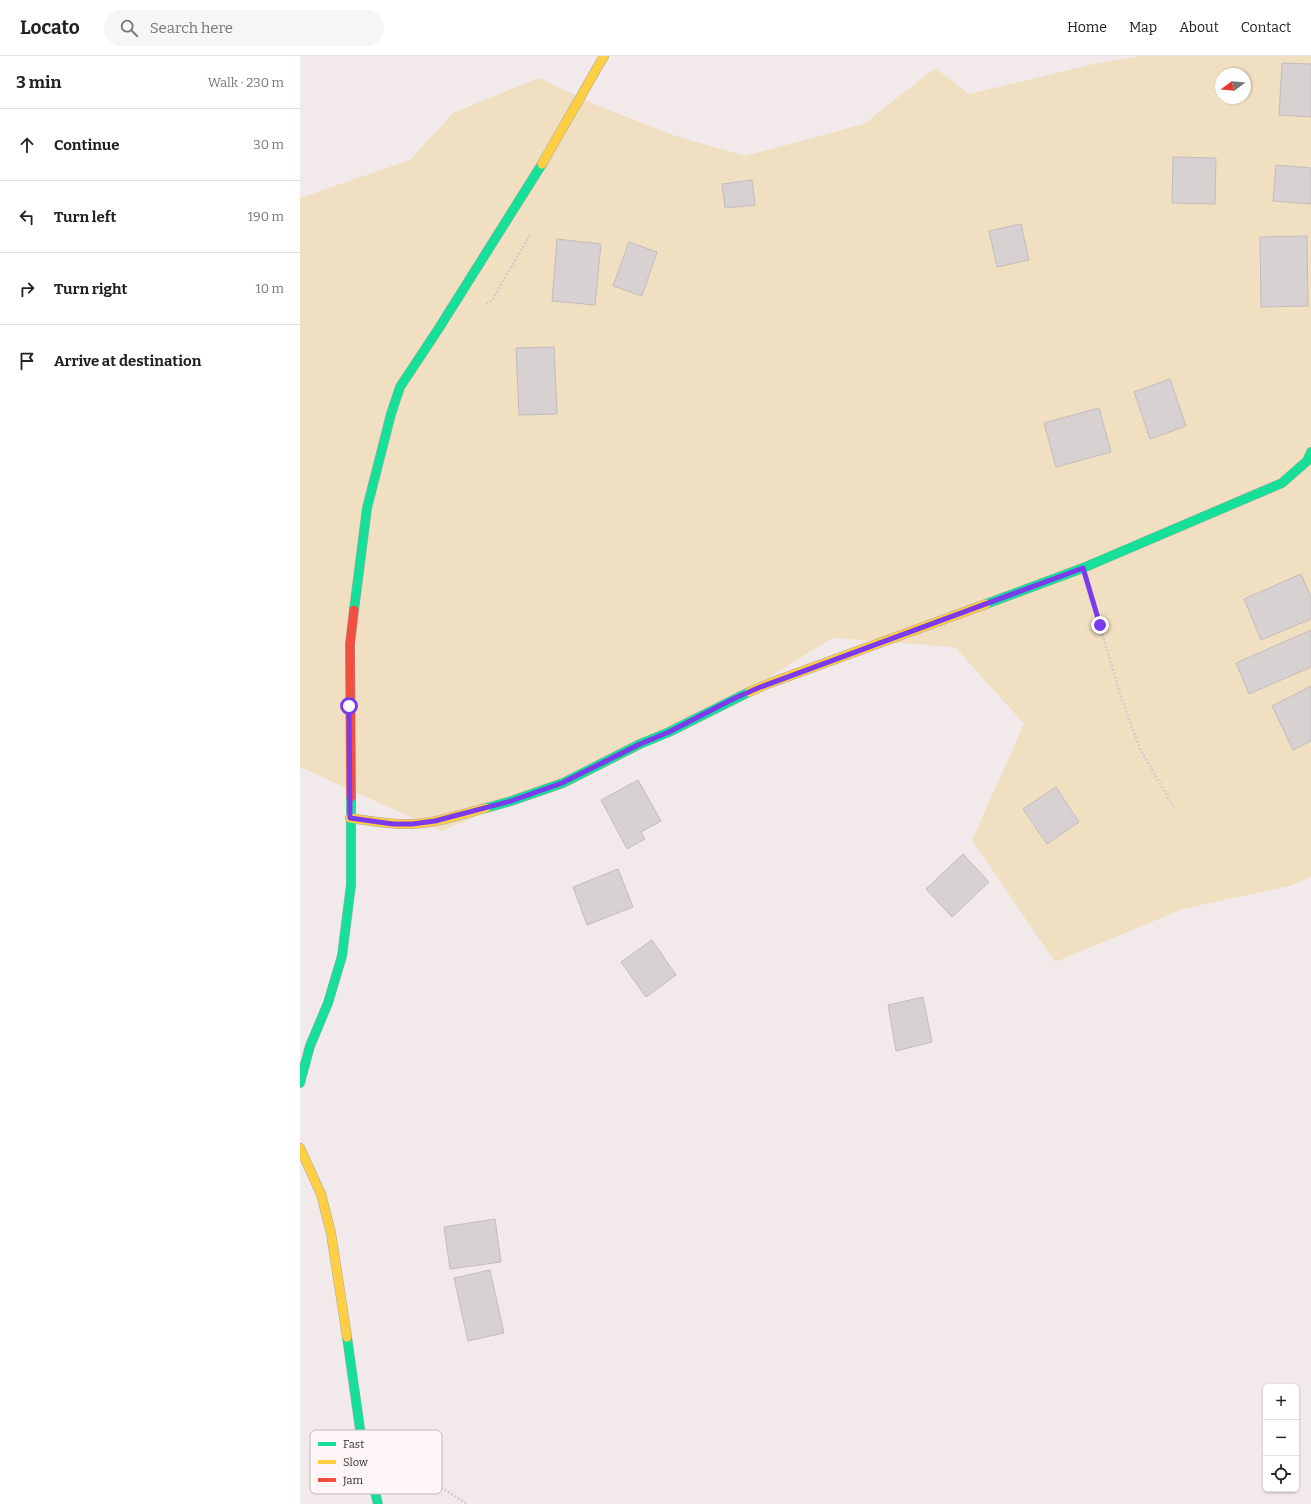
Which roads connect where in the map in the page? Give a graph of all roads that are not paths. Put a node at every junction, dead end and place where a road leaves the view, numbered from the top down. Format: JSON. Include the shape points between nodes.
{"nodes":[{"id":1,"x":604,"y":56,"type":"edge"},
{"id":2,"x":1311,"y":452,"type":"edge"},
{"id":3,"x":350,"y":818,"type":"junction"},
{"id":4,"x":300,"y":1083,"type":"edge"},
{"id":5,"x":300,"y":1148,"type":"edge"},
{"id":6,"x":360,"y":1430,"type":"edge"},
{"id":7,"x":376,"y":1494,"type":"edge"},
{"id":8,"x":378,"y":1504,"type":"edge"}],
"edges":[{"from":1,"to":3,"type":"street","via":[[544,161],[400,387],[366,508],[350,644]]},
{"from":2,"to":3,"type":"street","via":[[1307,461],[1282,483],[1083,568],[763,686],[562,783],[511,801],[435,821],[393,824]]},
{"from":3,"to":4,"type":"street","via":[[351,885],[342,956],[328,1003],[310,1046]]},
{"from":5,"to":6,"type":"street","via":[[321,1194],[331,1233]]},
{"from":7,"to":8,"type":"street"}]}
